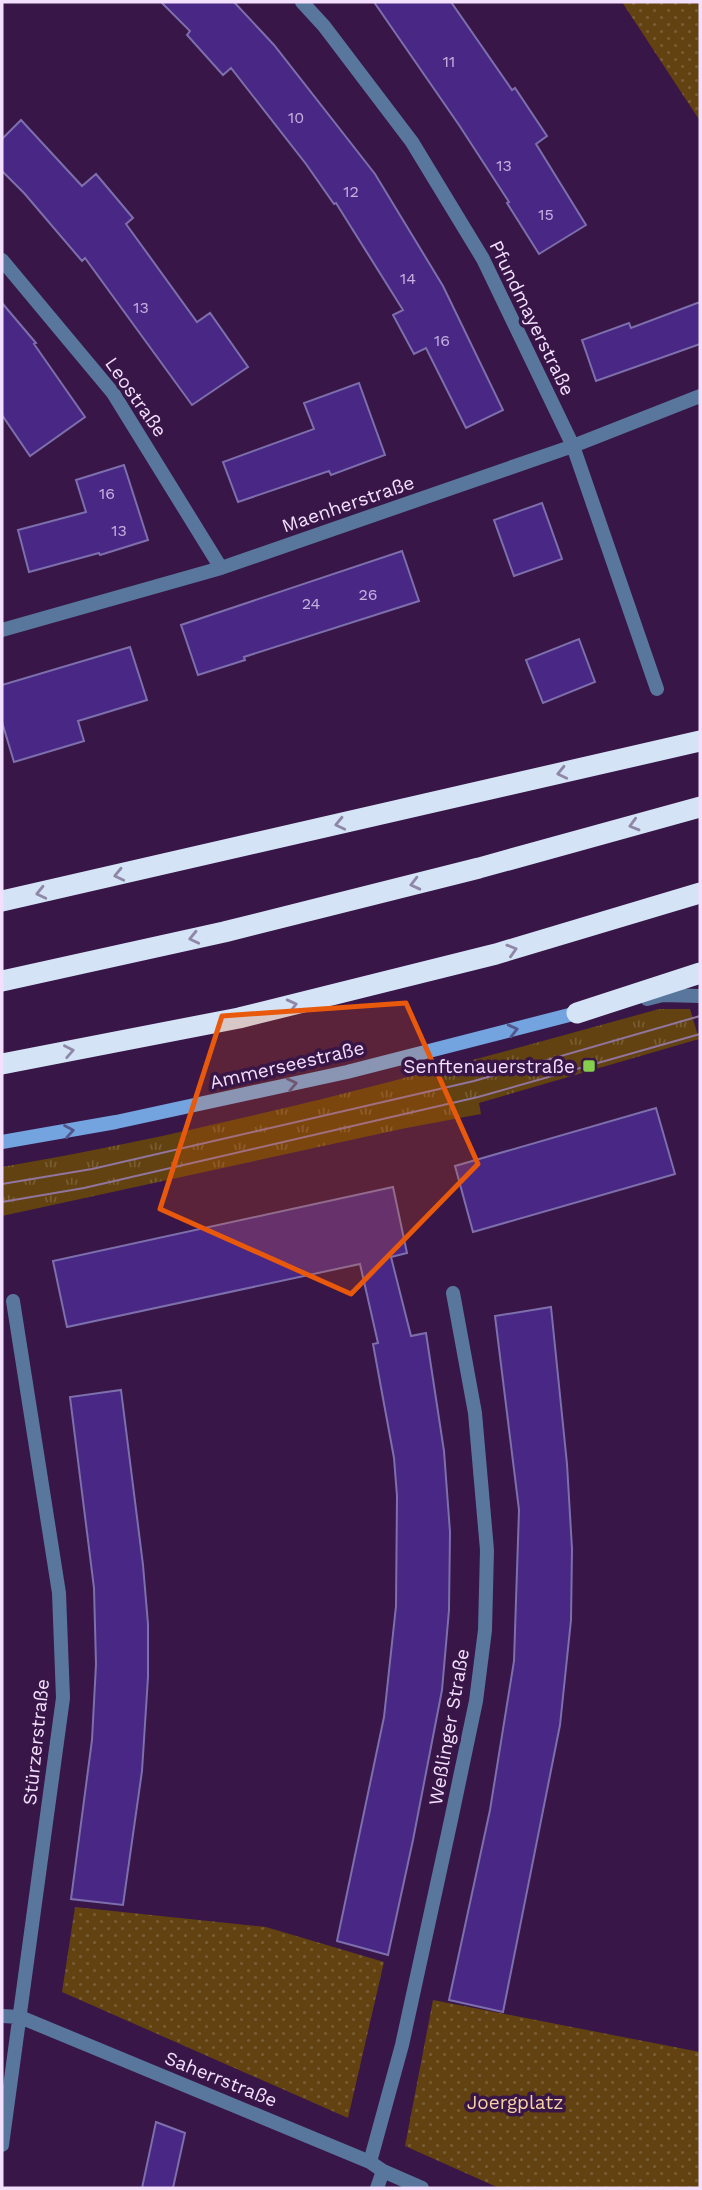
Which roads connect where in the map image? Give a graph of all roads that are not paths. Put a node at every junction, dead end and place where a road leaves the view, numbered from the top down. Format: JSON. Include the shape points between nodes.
{"nodes":[{"id":1,"x":302,"y":2,"type":"edge"},
{"id":2,"x":2,"y":260,"type":"edge"},
{"id":3,"x":700,"y":396,"type":"edge"},
{"id":4,"x":573,"y":446,"type":"junction"},
{"id":5,"x":221,"y":568,"type":"junction"},
{"id":6,"x":2,"y":630,"type":"edge"},
{"id":7,"x":657,"y":689,"type":"dead end"},
{"id":8,"x":700,"y":741,"type":"edge"},
{"id":9,"x":700,"y":807,"type":"edge"},
{"id":10,"x":700,"y":892,"type":"edge"},
{"id":11,"x":2,"y":901,"type":"edge"},
{"id":12,"x":700,"y":973,"type":"edge"},
{"id":13,"x":2,"y":981,"type":"edge"},
{"id":14,"x":700,"y":996,"type":"edge"},
{"id":15,"x":577,"y":1013,"type":"junction"},
{"id":16,"x":2,"y":1064,"type":"edge"},
{"id":17,"x":2,"y":1142,"type":"edge"},
{"id":18,"x":453,"y":1293,"type":"dead end"},
{"id":19,"x":13,"y":1301,"type":"dead end"},
{"id":20,"x":2,"y":2016,"type":"edge"},
{"id":21,"x":20,"y":2017,"type":"junction"},
{"id":22,"x":2,"y":2145,"type":"edge"},
{"id":23,"x":370,"y":2162,"type":"junction"},
{"id":24,"x":383,"y":2171,"type":"junction"},
{"id":25,"x":377,"y":2188,"type":"edge"},
{"id":26,"x":422,"y":2188,"type":"edge"}],
"edges":[{"from":1,"to":4,"type":"street","name":"Pfundmayerstraße","via":[[419,154],[483,259]]},
{"from":2,"to":5,"type":"street","name":"Leostraße","via":[[113,393]]},
{"from":3,"to":4,"type":"street","name":"Maenherstraße"},
{"from":4,"to":5,"type":"street","name":"Maenherstraße"},
{"from":4,"to":7,"type":"street","name":"Pfundmayerstraße"},
{"from":5,"to":6,"type":"street","name":"Maenherstraße"},
{"from":8,"to":11,"type":"highway","one_way":true},
{"from":9,"to":13,"type":"highway","one_way":true,"via":[[425,882]]},
{"from":16,"to":10,"type":"highway","one_way":true,"via":[[253,1015],[496,954]]},
{"from":12,"to":15,"type":"highway"},
{"from":14,"to":15,"type":"street","via":[[663,995]]},
{"from":17,"to":15,"type":"main road","name":"Ammerseestraße","one_way":true,"via":[[347,1072]]},
{"from":18,"to":23,"type":"street","name":"Weßlinger Straße","via":[[475,1413],[487,1550],[485,1630],[476,1701],[451,1820],[402,2045]]},
{"from":19,"to":21,"type":"street","name":"Stürzerstraße","via":[[59,1593],[63,1698]]},
{"from":20,"to":21,"type":"street","name":"Saherrstraße"},
{"from":21,"to":22,"type":"street","name":"Stürzerstraße"},
{"from":21,"to":23,"type":"street","name":"Saherrstraße"},
{"from":23,"to":24,"type":"street","name":"Saherrstraße"},
{"from":24,"to":25,"type":"street"},
{"from":24,"to":26,"type":"street","name":"Saherrstraße"}]}
